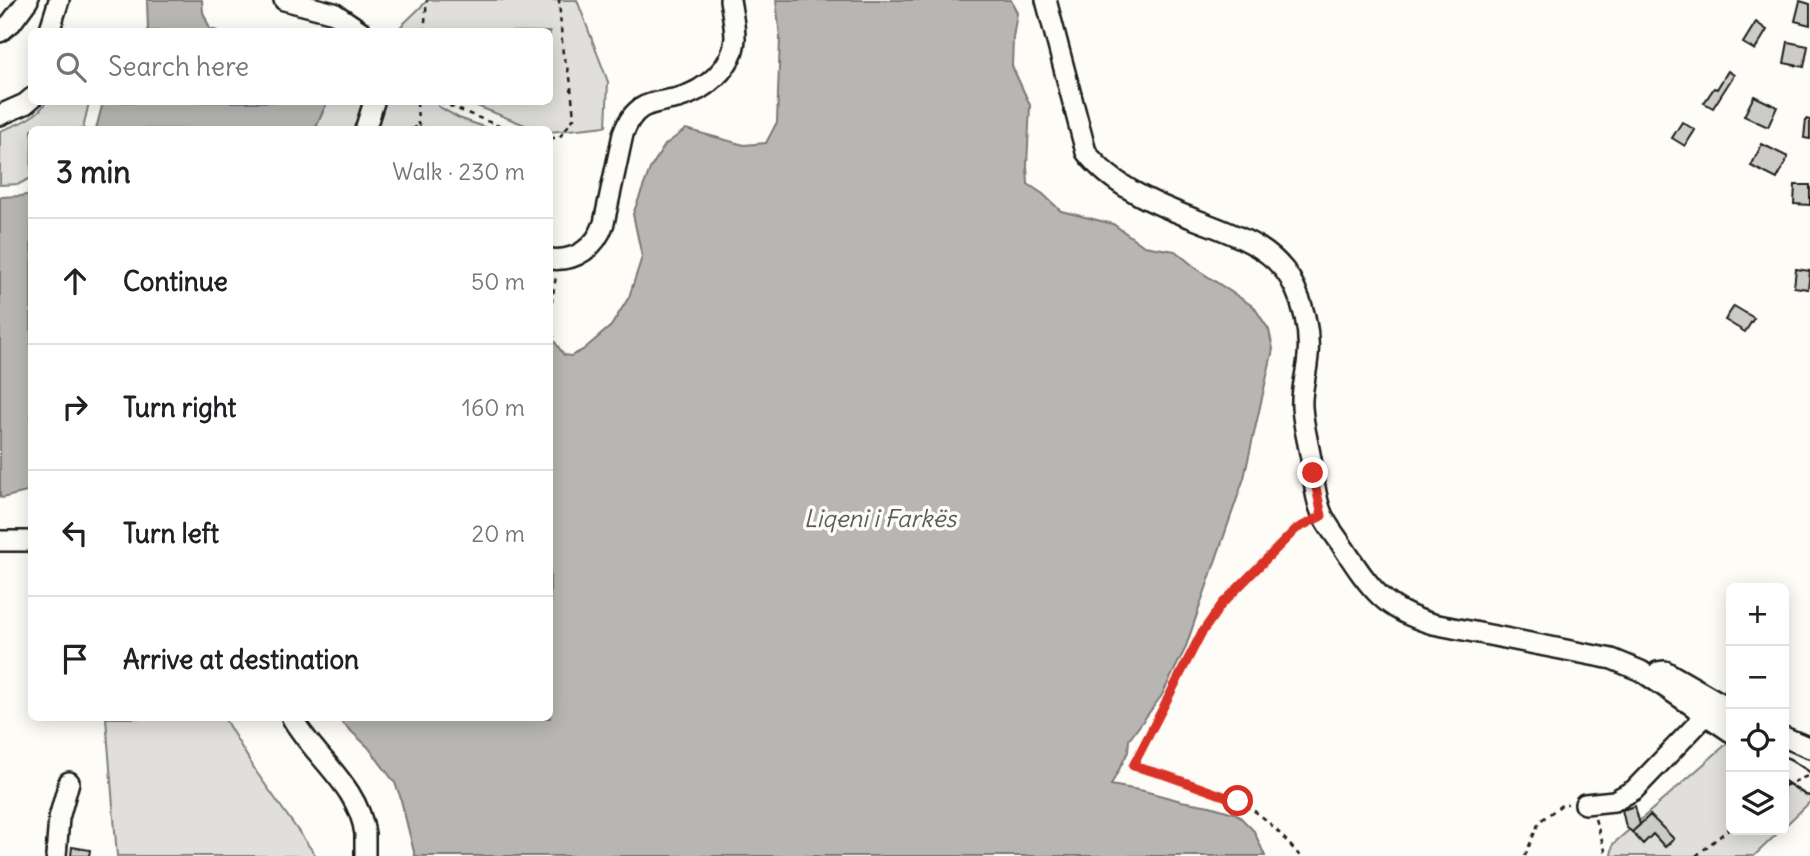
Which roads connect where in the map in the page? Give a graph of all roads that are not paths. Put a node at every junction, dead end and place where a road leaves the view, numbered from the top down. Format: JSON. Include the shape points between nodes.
{"nodes":[{"id":1,"x":28,"y":0,"type":"edge"},
{"id":2,"x":60,"y":0,"type":"edge"},
{"id":3,"x":284,"y":0,"type":"edge"},
{"id":4,"x":730,"y":0,"type":"edge"},
{"id":5,"x":1046,"y":0,"type":"edge"},
{"id":6,"x":50,"y":28,"type":"edge"},
{"id":7,"x":356,"y":28,"type":"edge"},
{"id":8,"x":0,"y":32,"type":"edge"},
{"id":9,"x":28,"y":101,"type":"edge"},
{"id":10,"x":373,"y":105,"type":"edge"},
{"id":11,"x":0,"y":115,"type":"edge"},
{"id":12,"x":366,"y":126,"type":"edge"},
{"id":13,"x":554,"y":260,"type":"edge"},
{"id":14,"x":0,"y":541,"type":"edge"},
{"id":15,"x":28,"y":541,"type":"edge"},
{"id":16,"x":1718,"y":708,"type":"edge"},
{"id":17,"x":294,"y":721,"type":"edge"},
{"id":18,"x":1789,"y":739,"type":"edge"},
{"id":19,"x":1810,"y":748,"type":"edge"},
{"id":20,"x":1789,"y":771,"type":"edge"},
{"id":21,"x":69,"y":782,"type":"dead end"},
{"id":22,"x":1810,"y":785,"type":"edge"},
{"id":23,"x":1585,"y":804,"type":"road end"},
{"id":24,"x":56,"y":856,"type":"edge"},
{"id":25,"x":365,"y":856,"type":"edge"}],
"edges":[{"from":1,"to":8,"type":"street"},
{"from":2,"to":6,"type":"street"},
{"from":3,"to":7,"type":"street","via":[[334,13]]},
{"from":4,"to":13,"type":"street","via":[[735,38],[725,67],[697,90],[639,108],[628,121],[600,236],[580,254]]},
{"from":5,"to":16,"type":"street","via":[[1086,152],[1095,165],[1142,197],[1259,247],[1279,263],[1294,286],[1309,342],[1302,406],[1322,516],[1375,591],[1392,607],[1433,624],[1612,659],[1653,679],[1665,671]]},
{"from":9,"to":11,"type":"street"},
{"from":10,"to":12,"type":"street"},
{"from":14,"to":15,"type":"street"},
{"from":16,"to":23,"type":"street","via":[[1634,790],[1614,801]]},
{"from":17,"to":25,"type":"street","via":[[356,803],[365,833]]},
{"from":18,"to":19,"type":"street"},
{"from":20,"to":22,"type":"street"},
{"from":21,"to":24,"type":"street","via":[[59,818]]}]}
